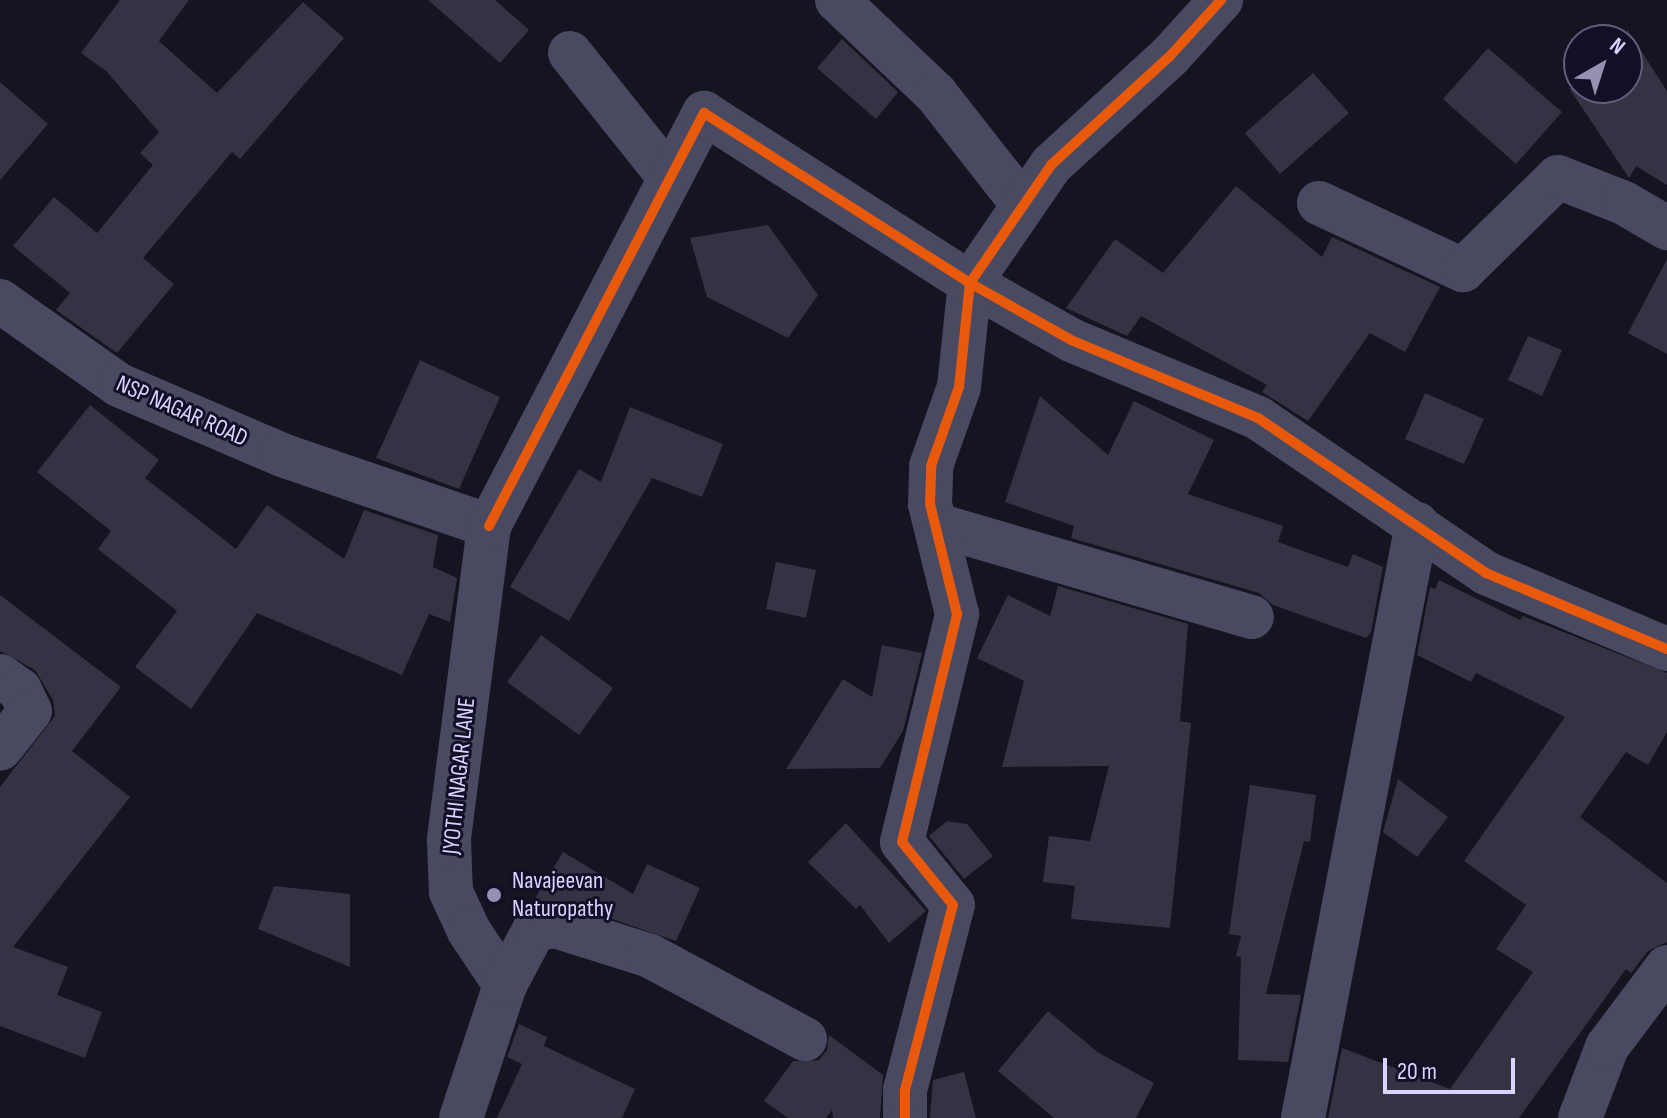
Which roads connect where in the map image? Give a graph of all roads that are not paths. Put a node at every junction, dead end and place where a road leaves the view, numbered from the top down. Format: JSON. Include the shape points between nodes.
{"nodes":[{"id":1,"x":837,"y":0,"type":"edge"},
{"id":2,"x":1221,"y":0,"type":"edge"},
{"id":3,"x":570,"y":53,"type":"dead end"},
{"id":4,"x":669,"y":177,"type":"junction"},
{"id":5,"x":1319,"y":203,"type":"dead end"},
{"id":6,"x":1023,"y":205,"type":"junction"},
{"id":7,"x":1667,"y":228,"type":"edge"},
{"id":8,"x":970,"y":283,"type":"junction"},
{"id":9,"x":0,"y":301,"type":"edge"},
{"id":10,"x":1417,"y":524,"type":"junction"},
{"id":11,"x":937,"y":525,"type":"junction"},
{"id":12,"x":489,"y":526,"type":"junction"},
{"id":13,"x":1252,"y":617,"type":"dead end"},
{"id":14,"x":1667,"y":649,"type":"edge"},
{"id":15,"x":0,"y":676,"type":"edge"},
{"id":16,"x":0,"y":749,"type":"edge"},
{"id":17,"x":1667,"y":967,"type":"edge"},
{"id":18,"x":505,"y":985,"type":"junction"},
{"id":19,"x":805,"y":1039,"type":"dead end"},
{"id":20,"x":461,"y":1118,"type":"edge"},
{"id":21,"x":905,"y":1118,"type":"edge"},
{"id":22,"x":1303,"y":1118,"type":"edge"},
{"id":23,"x":1580,"y":1118,"type":"edge"}],
"edges":[{"from":1,"to":6,"type":"street","via":[[936,94]]},
{"from":2,"to":6,"type":"street","via":[[1170,56],[1051,165]]},
{"from":3,"to":4,"type":"street"},
{"from":4,"to":8,"type":"street","via":[[704,113]]},
{"from":4,"to":12,"type":"street"},
{"from":5,"to":7,"type":"street","via":[[1463,270],[1558,177],[1624,203]]},
{"from":6,"to":8,"type":"street"},
{"from":8,"to":10,"type":"street","via":[[1071,340],[1258,418]]},
{"from":8,"to":11,"type":"street","via":[[959,387],[931,466],[930,504]]},
{"from":9,"to":12,"type":"street","name":"NSP NAGAR ROAD","via":[[119,385],[282,455]]},
{"from":10,"to":14,"type":"street","via":[[1486,573]]},
{"from":10,"to":22,"type":"street"},
{"from":11,"to":13,"type":"street"},
{"from":11,"to":21,"type":"street","via":[[957,614],[902,842],[953,905],[905,1090]]},
{"from":12,"to":18,"type":"street","name":"JYOTHI NAGAR LANE","via":[[449,853],[451,892]]},
{"from":15,"to":16,"type":"street","via":[[20,690],[30,706],[27,720]]},
{"from":17,"to":23,"type":"street","via":[[1607,1047]]},
{"from":18,"to":19,"type":"street","via":[[534,930],[555,926],[650,956]]},
{"from":18,"to":20,"type":"street"}]}
